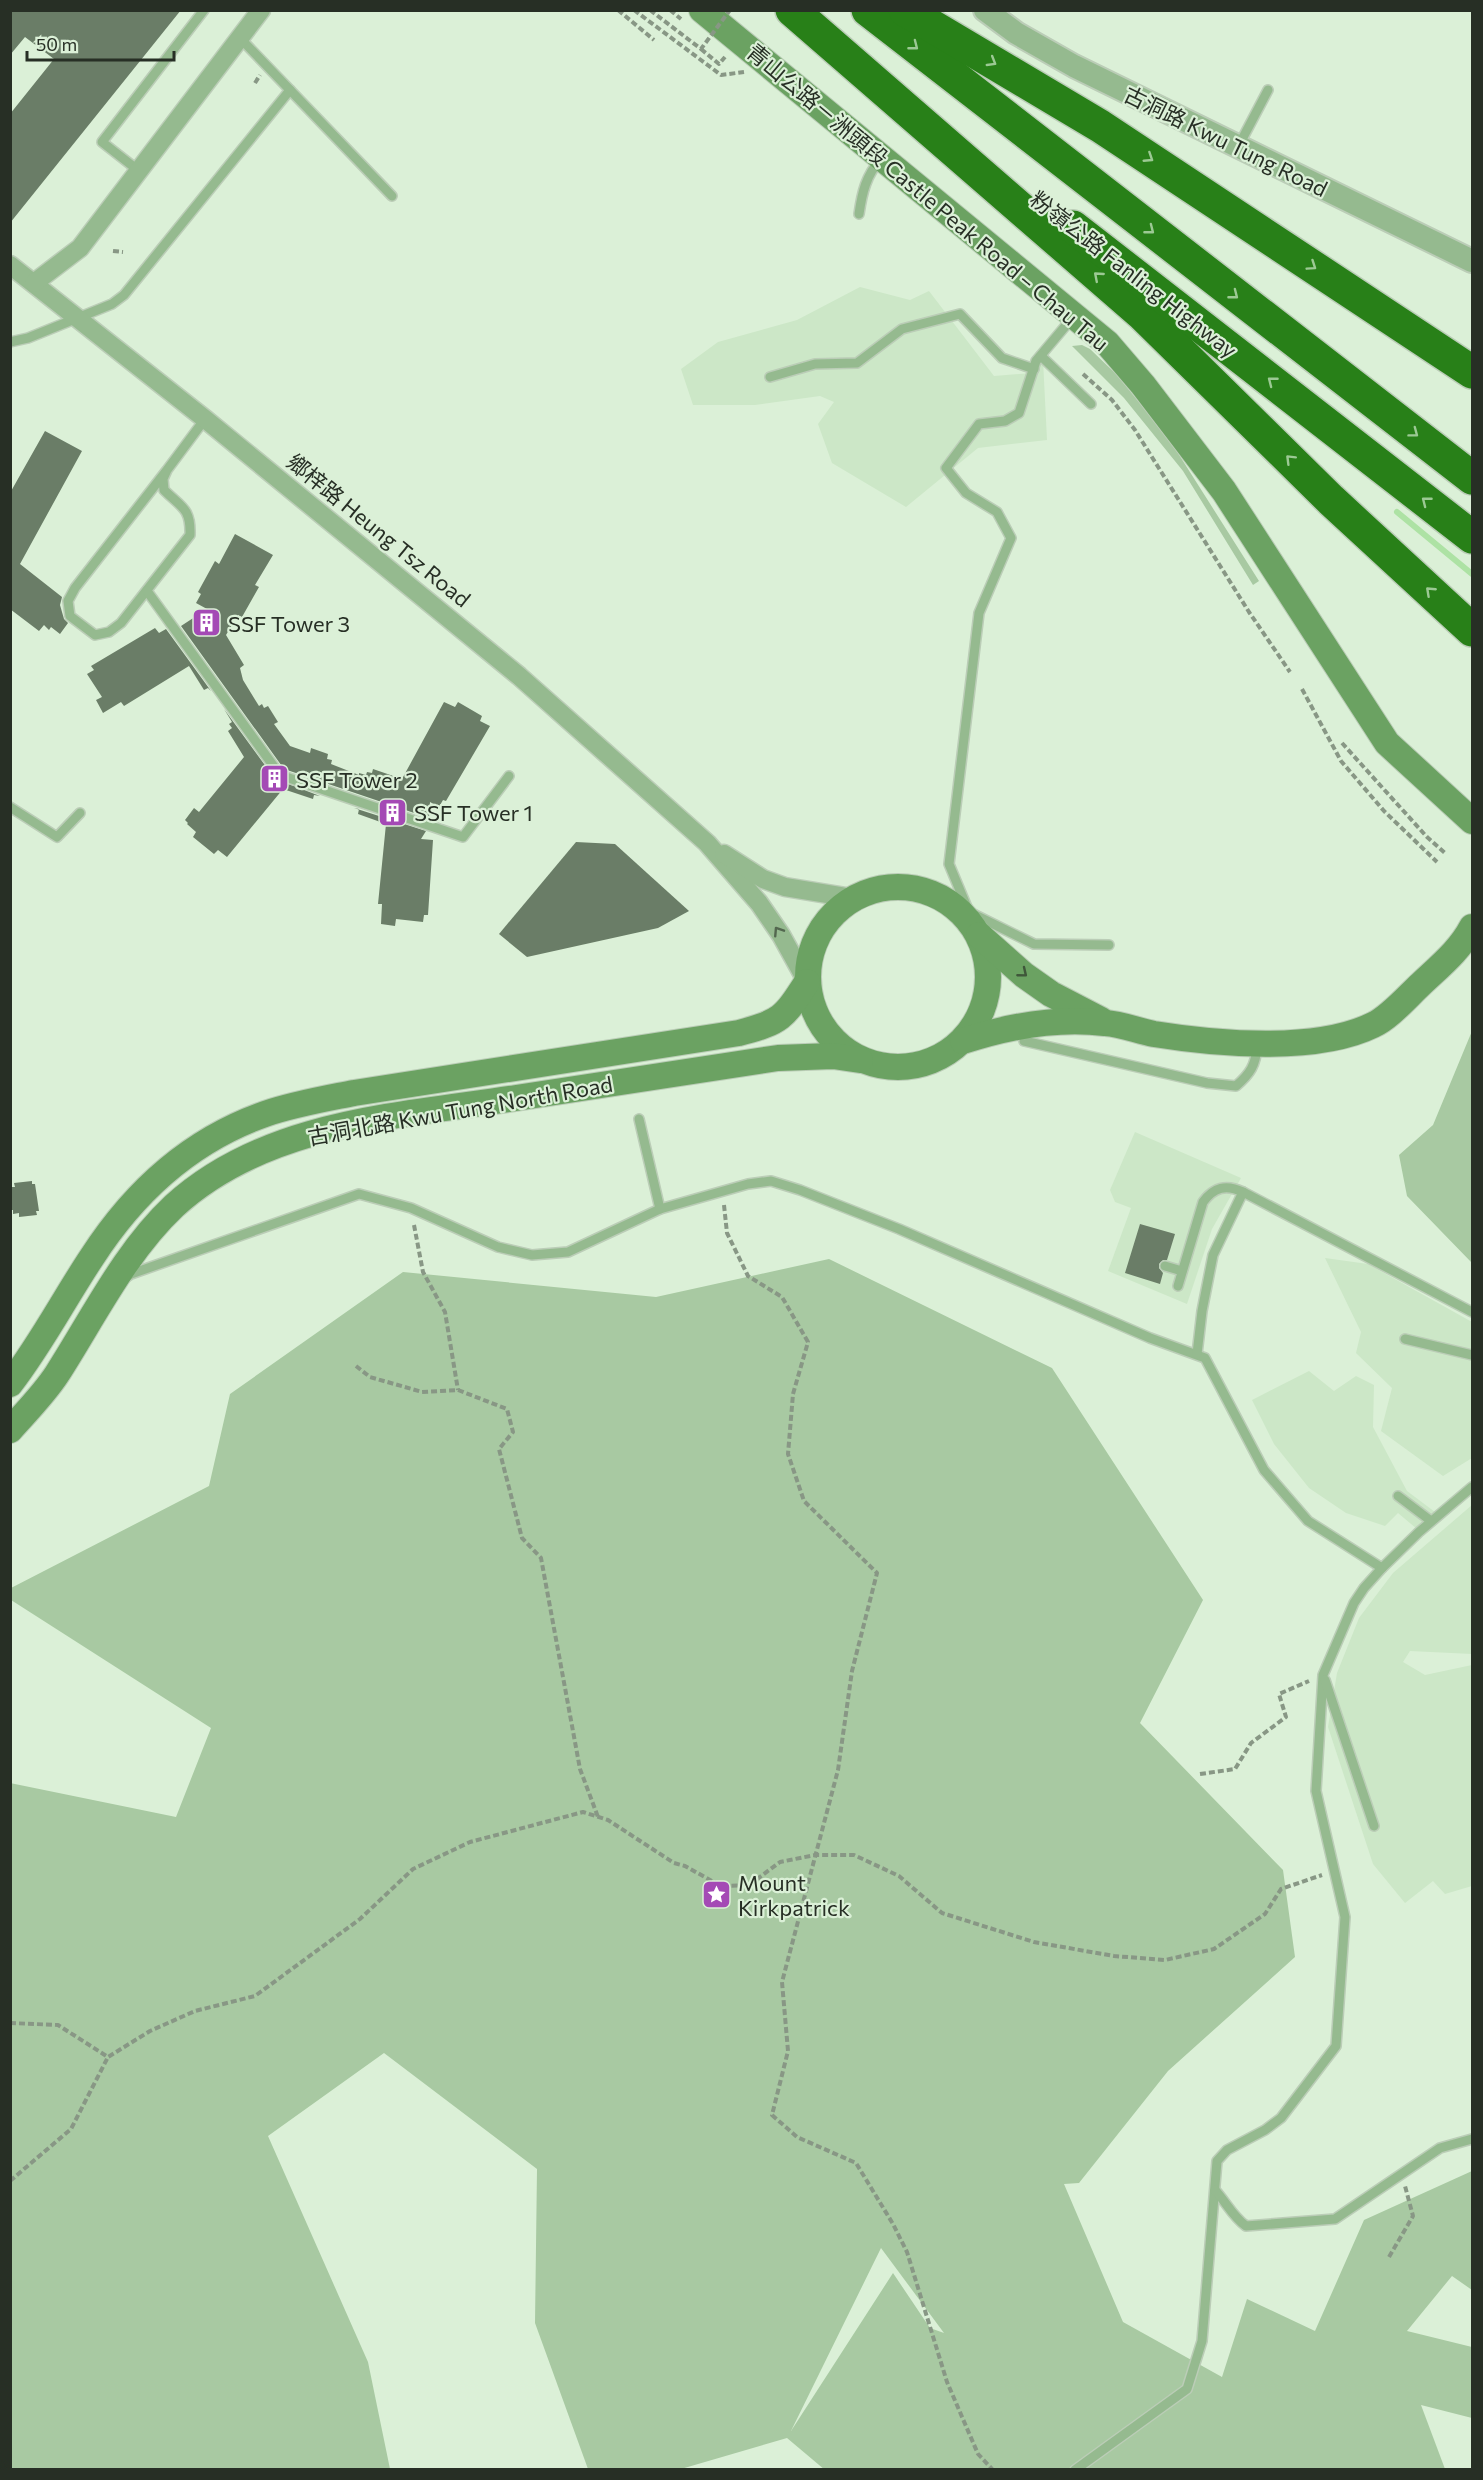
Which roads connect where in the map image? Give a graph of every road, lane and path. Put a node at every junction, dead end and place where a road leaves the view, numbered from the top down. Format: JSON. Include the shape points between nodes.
{"nodes":[{"id":1,"x":204,"y":10,"type":"edge"},
{"id":2,"x":261,"y":10,"type":"edge"},
{"id":3,"x":618,"y":10,"type":"edge"},
{"id":4,"x":634,"y":10,"type":"edge"},
{"id":5,"x":650,"y":10,"type":"edge"},
{"id":6,"x":702,"y":10,"type":"edge"},
{"id":7,"x":730,"y":10,"type":"edge"},
{"id":8,"x":794,"y":10,"type":"edge"},
{"id":9,"x":868,"y":10,"type":"edge"},
{"id":10,"x":905,"y":10,"type":"edge"},
{"id":11,"x":985,"y":10,"type":"edge"},
{"id":12,"x":240,"y":38,"type":"junction"},
{"id":13,"x":654,"y":40,"type":"dead end"},
{"id":14,"x":732,"y":75,"type":"dead end"},
{"id":15,"x":290,"y":90,"type":"junction"},
{"id":16,"x":1268,"y":90,"type":"dead end"},
{"id":17,"x":1238,"y":147,"type":"junction"},
{"id":18,"x":883,"y":157,"type":"junction"},
{"id":19,"x":139,"y":171,"type":"junction"},
{"id":20,"x":392,"y":196,"type":"dead end"},
{"id":21,"x":859,"y":214,"type":"dead end"},
{"id":22,"x":113,"y":251,"type":"dead end"},
{"id":23,"x":123,"y":252,"type":"dead end"},
{"id":24,"x":1473,"y":261,"type":"edge"},
{"id":25,"x":10,"y":265,"type":"edge"},
{"id":26,"x":34,"y":283,"type":"junction"},
{"id":27,"x":1074,"y":315,"type":"junction"},
{"id":28,"x":10,"y":342,"type":"edge"},
{"id":29,"x":1041,"y":356,"type":"junction"},
{"id":30,"x":1034,"y":369,"type":"junction"},
{"id":31,"x":1081,"y":372,"type":"dead end"},
{"id":32,"x":1473,"y":372,"type":"edge"},
{"id":33,"x":770,"y":376,"type":"dead end"},
{"id":34,"x":1091,"y":405,"type":"dead end"},
{"id":35,"x":205,"y":419,"type":"junction"},
{"id":36,"x":167,"y":470,"type":"junction"},
{"id":37,"x":1473,"y":478,"type":"edge"},
{"id":38,"x":1473,"y":537,"type":"edge"},
{"id":39,"x":147,"y":591,"type":"junction"},
{"id":40,"x":1473,"y":630,"type":"edge"},
{"id":41,"x":1290,"y":672,"type":"dead end"},
{"id":42,"x":1302,"y":689,"type":"dead end"},
{"id":43,"x":1342,"y":743,"type":"dead end"},
{"id":44,"x":509,"y":776,"type":"dead end"},
{"id":45,"x":1446,"y":797,"type":"junction"},
{"id":46,"x":10,"y":807,"type":"edge"},
{"id":47,"x":80,"y":813,"type":"dead end"},
{"id":48,"x":1473,"y":814,"type":"edge"},
{"id":49,"x":1473,"y":820,"type":"edge"},
{"id":50,"x":707,"y":843,"type":"junction"},
{"id":51,"x":1445,"y":853,"type":"dead end"},
{"id":52,"x":1437,"y":862,"type":"dead end"},
{"id":53,"x":852,"y":898,"type":"junction"},
{"id":54,"x":1473,"y":927,"type":"edge"},
{"id":55,"x":979,"y":935,"type":"junction"},
{"id":56,"x":1109,"y":945,"type":"dead end"},
{"id":57,"x":1463,"y":949,"type":"edge"},
{"id":58,"x":807,"y":982,"type":"junction"},
{"id":59,"x":1106,"y":1023,"type":"junction"},
{"id":60,"x":963,"y":1041,"type":"junction"},
{"id":61,"x":1024,"y":1041,"type":"dead end"},
{"id":62,"x":1257,"y":1042,"type":"junction"},
{"id":63,"x":860,"y":1060,"type":"junction"},
{"id":64,"x":639,"y":1119,"type":"dead end"},
{"id":65,"x":723,"y":1191,"type":"junction"},
{"id":66,"x":1244,"y":1192,"type":"junction"},
{"id":67,"x":411,"y":1208,"type":"junction"},
{"id":68,"x":660,"y":1209,"type":"junction"},
{"id":69,"x":1165,"y":1266,"type":"dead end"},
{"id":70,"x":1182,"y":1271,"type":"junction"},
{"id":71,"x":1178,"y":1286,"type":"dead end"},
{"id":72,"x":1473,"y":1311,"type":"edge"},
{"id":73,"x":1405,"y":1339,"type":"dead end"},
{"id":74,"x":1197,"y":1354,"type":"junction"},
{"id":75,"x":1473,"y":1355,"type":"edge"},
{"id":76,"x":356,"y":1366,"type":"dead end"},
{"id":77,"x":10,"y":1384,"type":"edge"},
{"id":78,"x":458,"y":1390,"type":"junction"},
{"id":79,"x":10,"y":1430,"type":"edge"},
{"id":80,"x":10,"y":1438,"type":"edge"},
{"id":81,"x":1473,"y":1487,"type":"edge"},
{"id":82,"x":1398,"y":1496,"type":"dead end"},
{"id":83,"x":1431,"y":1521,"type":"junction"},
{"id":84,"x":1382,"y":1568,"type":"junction"},
{"id":85,"x":1323,"y":1675,"type":"junction"},
{"id":86,"x":1200,"y":1774,"type":"dead end"},
{"id":87,"x":598,"y":1817,"type":"junction"},
{"id":88,"x":1374,"y":1826,"type":"dead end"},
{"id":89,"x":815,"y":1855,"type":"junction"},
{"id":90,"x":1334,"y":1871,"type":"junction"},
{"id":91,"x":10,"y":2023,"type":"edge"},
{"id":92,"x":108,"y":2056,"type":"junction"},
{"id":93,"x":1473,"y":2139,"type":"edge"},
{"id":94,"x":1401,"y":2174,"type":"junction"},
{"id":95,"x":10,"y":2181,"type":"edge"},
{"id":96,"x":1215,"y":2190,"type":"junction"},
{"id":97,"x":1389,"y":2257,"type":"dead end"},
{"id":98,"x":993,"y":2469,"type":"edge"},
{"id":99,"x":1075,"y":2469,"type":"edge"}],
"edges":[{"from":1,"to":19,"type":"lane","via":[[102,142]]},
{"from":2,"to":12,"type":"street"},
{"from":3,"to":13,"type":"path"},
{"from":4,"to":14,"type":"path","via":[[715,72]]},
{"from":5,"to":7,"type":"path","bridge":true,"via":[[700,49]]},
{"from":6,"to":18,"type":"main road","name":"青山公路－洲頭段 Castle Peak Road – Chau Tau"},
{"from":38,"to":8,"type":"highway","name":"粉嶺公路 Fanling Highway","one_way":true},
{"from":40,"to":8,"type":"highway","one_way":true,"via":[[1331,500],[1142,314]]},
{"from":9,"to":37,"type":"highway","name":"粉嶺公路 Fanling Highway","one_way":true},
{"from":10,"to":32,"type":"highway","one_way":true,"via":[[1100,126]]},
{"from":11,"to":17,"type":"street","name":"古洞路 Kwu Tung Road","via":[[1074,66]]},
{"from":12,"to":15,"type":"lane"},
{"from":12,"to":19,"type":"street"},
{"from":15,"to":20,"type":"lane"},
{"from":15,"to":28,"type":"lane","via":[[124,295],[112,304],[49,330]]},
{"from":16,"to":17,"type":"lane"},
{"from":17,"to":24,"type":"street","name":"古洞路 Kwu Tung Road"},
{"from":18,"to":21,"type":"lane","via":[[863,189]]},
{"from":18,"to":27,"type":"main road","name":"青山公路－洲頭段 Castle Peak Road – Chau Tau"},
{"from":19,"to":26,"type":"street","via":[[80,248]]},
{"from":22,"to":23,"type":"path"},
{"from":25,"to":26,"type":"street","name":"鄉梓路 Heung Tsz Road"},
{"from":26,"to":35,"type":"street","name":"鄉梓路 Heung Tsz Road"},
{"from":27,"to":29,"type":"lane"},
{"from":27,"to":45,"type":"main road","name":"青山公路－洲頭段 Castle Peak Road – Chau Tau","via":[[1107,343],[1143,385],[1224,491],[1387,743]]},
{"from":29,"to":30,"type":"lane"},
{"from":29,"to":34,"type":"lane"},
{"from":30,"to":33,"type":"lane","via":[[1002,358],[960,314],[902,328],[857,363],[815,363]]},
{"from":30,"to":56,"type":"lane","via":[[1019,413],[1005,421],[979,424],[946,468],[966,493],[997,512],[1011,538],[979,613],[949,864],[969,912],[1034,944]]},
{"from":31,"to":41,"type":"path","via":[[1112,400],[1135,430]]},
{"from":35,"to":36,"type":"lane"},
{"from":35,"to":50,"type":"street","name":"鄉梓路 Heung Tsz Road","via":[[519,676]]},
{"from":36,"to":39,"type":"lane","via":[[164,490],[186,509],[191,520],[190,535]]},
{"from":36,"to":39,"type":"lane","via":[[75,588],[68,601],[70,616],[95,635],[109,632]]},
{"from":39,"to":44,"type":"lane","via":[[280,775],[463,837]]},
{"from":42,"to":52,"type":"path","via":[[1341,762]]},
{"from":43,"to":51,"type":"path"},
{"from":45,"to":48,"type":"main road"},
{"from":45,"to":49,"type":"main road"},
{"from":46,"to":47,"type":"lane","via":[[57,837]]},
{"from":50,"to":53,"type":"street","name":"鄉梓路 Heung Tsz Road","via":[[763,879],[796,890]]},
{"from":58,"to":50,"type":"street","name":"鄉梓路 Heung Tsz Road","one_way":true,"via":[[759,903]]},
{"from":53,"to":55,"type":"main road","name":"古洞北路 Kwu Tung North Road","via":[[891,887],[931,892],[964,915]]},
{"from":53,"to":58,"type":"main road","name":"古洞北路 Kwu Tung North Road","via":[[833,913],[819,932],[809,956]]},
{"from":54,"to":57,"type":"main road","name":"古洞北路 Kwu Tung North Road"},
{"from":55,"to":59,"type":"main road","name":"古洞北路 Kwu Tung North Road","one_way":true,"via":[[1051,994]]},
{"from":55,"to":60,"type":"main road","name":"古洞北路 Kwu Tung North Road","via":[[987,958],[989,982],[985,1004]]},
{"from":57,"to":62,"type":"main road","name":"古洞北路 Kwu Tung North Road","via":[[1376,1025],[1322,1040]]},
{"from":58,"to":63,"type":"main road","name":"古洞北路 Kwu Tung North Road","via":[[812,1008],[824,1029],[840,1047]]},
{"from":58,"to":77,"type":"main road","name":"古洞北路 Kwu Tung North Road","via":[[787,1012],[769,1025],[740,1033],[354,1093],[304,1103],[224,1132],[163,1172],[136,1199],[92,1256]]},
{"from":59,"to":60,"type":"main road","name":"古洞北路 Kwu Tung North Road","via":[[1024,1024]]},
{"from":59,"to":62,"type":"main road","name":"古洞北路 Kwu Tung North Road","via":[[1195,1040]]},
{"from":60,"to":63,"type":"main road","name":"古洞北路 Kwu Tung North Road","via":[[925,1064],[904,1068]]},
{"from":61,"to":62,"type":"lane","via":[[1207,1083],[1236,1086],[1250,1074]]},
{"from":63,"to":79,"type":"main road","name":"古洞北路 Kwu Tung North Road","via":[[806,1055],[778,1058],[375,1120],[263,1149],[202,1183],[173,1207],[120,1274],[55,1377]]},
{"from":64,"to":68,"type":"lane"},
{"from":65,"to":68,"type":"lane"},
{"from":65,"to":74,"type":"lane","via":[[771,1181],[800,1190],[1150,1338]]},
{"from":65,"to":89,"type":"path","via":[[727,1233],[748,1276],[782,1297],[808,1342],[793,1394],[788,1454],[804,1501],[877,1573],[852,1671],[838,1770]]},
{"from":66,"to":70,"type":"lane","via":[[1222,1186],[1210,1192],[1203,1202]]},
{"from":66,"to":72,"type":"lane"},
{"from":66,"to":74,"type":"lane","via":[[1213,1255]]},
{"from":67,"to":68,"type":"lane","via":[[498,1247],[532,1255],[568,1252]]},
{"from":67,"to":78,"type":"path","via":[[423,1272],[445,1312]]},
{"from":67,"to":80,"type":"lane","via":[[359,1194],[131,1274],[123,1279],[56,1388]]},
{"from":69,"to":70,"type":"lane"},
{"from":70,"to":71,"type":"lane"},
{"from":73,"to":75,"type":"lane"},
{"from":74,"to":84,"type":"lane","via":[[1205,1358],[1264,1470],[1308,1521]]},
{"from":76,"to":78,"type":"path","via":[[370,1377],[423,1392]]},
{"from":78,"to":87,"type":"path","via":[[507,1409],[513,1432],[500,1449],[522,1538],[541,1558],[580,1768]]},
{"from":81,"to":83,"type":"lane"},
{"from":82,"to":83,"type":"lane"},
{"from":83,"to":84,"type":"lane"},
{"from":84,"to":85,"type":"lane","via":[[1354,1603]]},
{"from":85,"to":86,"type":"path","via":[[1278,1694],[1286,1717],[1251,1743],[1235,1769]]},
{"from":85,"to":88,"type":"lane"},
{"from":85,"to":90,"type":"lane","via":[[1316,1791]]},
{"from":87,"to":89,"type":"path","via":[[721,1886],[749,1885],[780,1862]]},
{"from":87,"to":92,"type":"path","via":[[583,1812],[471,1842],[413,1869],[360,1919],[255,1996],[195,2011]]},
{"from":89,"to":90,"type":"path","via":[[854,1855],[899,1876],[942,1913],[1034,1942],[1165,1960],[1214,1949],[1265,1914],[1281,1889]]},
{"from":89,"to":98,"type":"path","via":[[782,1982],[788,2051],[772,2115],[796,2137],[856,2163],[907,2252],[947,2382],[978,2454]]},
{"from":90,"to":96,"type":"lane","via":[[1346,1917],[1336,2046],[1281,2118],[1227,2150],[1217,2161]]},
{"from":91,"to":92,"type":"path","via":[[58,2025]]},
{"from":92,"to":95,"type":"path","via":[[71,2129]]},
{"from":93,"to":94,"type":"lane","via":[[1440,2148]]},
{"from":94,"to":96,"type":"lane","via":[[1335,2219],[1257,2226],[1246,2226],[1237,2220]]},
{"from":94,"to":97,"type":"path","via":[[1413,2216]]},
{"from":96,"to":99,"type":"lane","via":[[1202,2341],[1187,2389]]}]}
